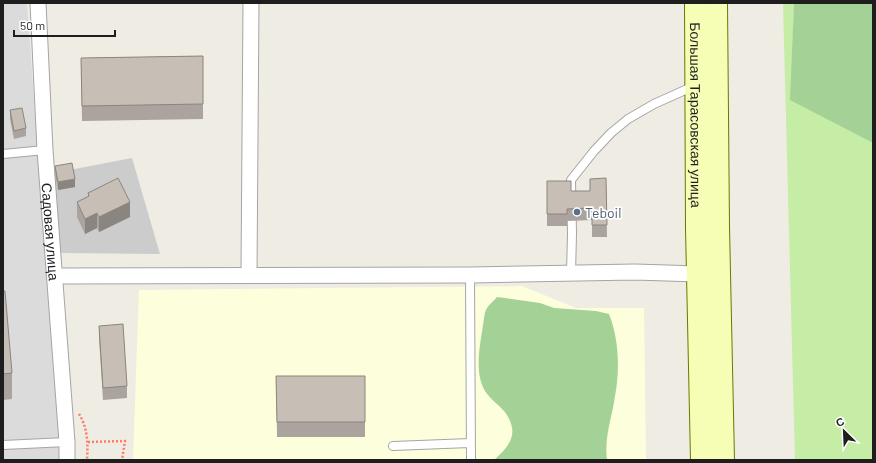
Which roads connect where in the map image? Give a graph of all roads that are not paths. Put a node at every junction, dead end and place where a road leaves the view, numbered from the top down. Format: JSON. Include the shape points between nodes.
{"nodes":[{"id":1,"x":38,"y":3,"type":"edge"},
{"id":2,"x":251,"y":3,"type":"edge"},
{"id":3,"x":696,"y":3,"type":"edge"},
{"id":4,"x":716,"y":3,"type":"edge"},
{"id":5,"x":697,"y":85,"type":"junction"},
{"id":6,"x":45,"y":150,"type":"junction"},
{"id":7,"x":3,"y":154,"type":"edge"},
{"id":8,"x":708,"y":228,"type":"junction"},
{"id":9,"x":571,"y":273,"type":"junction"},
{"id":10,"x":249,"y":274,"type":"junction"},
{"id":11,"x":698,"y":274,"type":"junction"},
{"id":12,"x":470,"y":275,"type":"junction"},
{"id":13,"x":55,"y":276,"type":"junction"},
{"id":14,"x":67,"y":442,"type":"junction"},
{"id":15,"x":470,"y":443,"type":"junction"},
{"id":16,"x":3,"y":445,"type":"edge"},
{"id":17,"x":392,"y":446,"type":"dead end"},
{"id":18,"x":67,"y":460,"type":"edge"},
{"id":19,"x":471,"y":460,"type":"edge"},
{"id":20,"x":702,"y":460,"type":"edge"},
{"id":21,"x":723,"y":460,"type":"edge"}],
"edges":[{"from":1,"to":6,"type":"street","name":"Садовая улица"},
{"from":2,"to":10,"type":"street"},
{"from":3,"to":5,"type":"street","name":"Большая Тарасовская улица"},
{"from":4,"to":8,"type":"street","name":"Большая Тарасовская улица"},
{"from":5,"to":8,"type":"street","name":"Большая Тарасовская улица"},
{"from":5,"to":9,"type":"lane","via":[[628,119],[607,137],[571,180]]},
{"from":6,"to":7,"type":"lane"},
{"from":6,"to":13,"type":"street","name":"Садовая улица"},
{"from":8,"to":11,"type":"street"},
{"from":8,"to":21,"type":"street"},
{"from":9,"to":11,"type":"street"},
{"from":9,"to":12,"type":"street"},
{"from":10,"to":12,"type":"street"},
{"from":10,"to":13,"type":"street"},
{"from":11,"to":20,"type":"street"},
{"from":12,"to":15,"type":"lane"},
{"from":13,"to":14,"type":"street","name":"Садовая улица"},
{"from":14,"to":16,"type":"lane"},
{"from":14,"to":18,"type":"street","name":"Садовая улица"},
{"from":15,"to":17,"type":"lane"},
{"from":15,"to":19,"type":"lane"}]}
